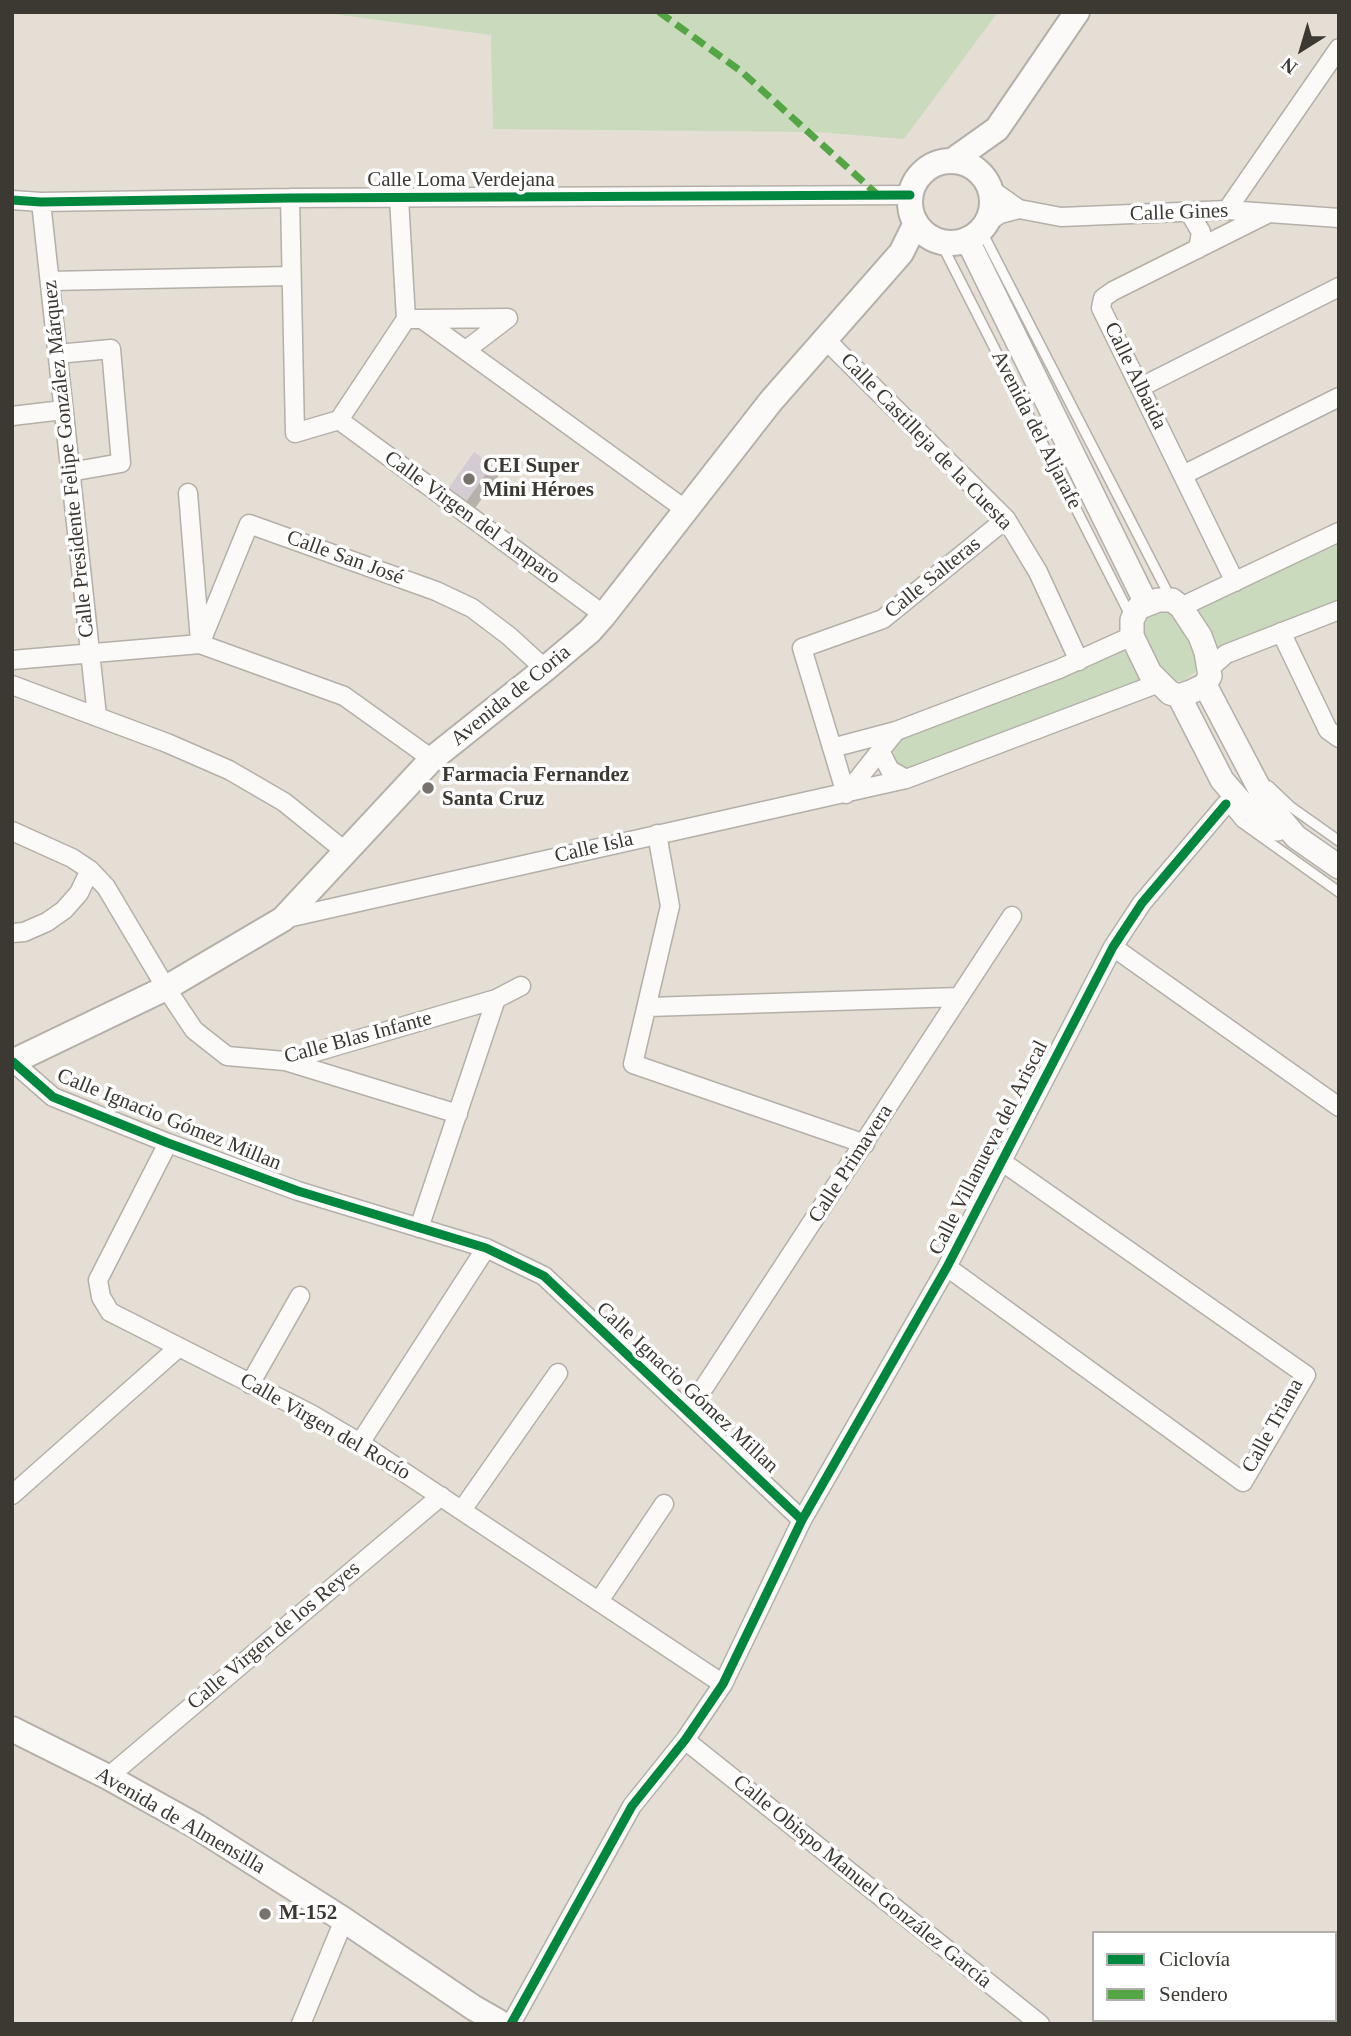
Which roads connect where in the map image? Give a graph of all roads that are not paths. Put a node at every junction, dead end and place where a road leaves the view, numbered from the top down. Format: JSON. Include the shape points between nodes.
{"nodes":[{"id":1,"x":1077,"y":12,"type":"edge"},
{"id":2,"x":1339,"y":48,"type":"edge"},
{"id":3,"x":997,"y":129,"type":"junction"},
{"id":4,"x":952,"y":161,"type":"junction"},
{"id":5,"x":987,"y":183,"type":"junction"},
{"id":6,"x":910,"y":195,"type":"junction"},
{"id":7,"x":290,"y":198,"type":"junction"},
{"id":8,"x":400,"y":198,"type":"junction"},
{"id":9,"x":12,"y":200,"type":"edge"},
{"id":10,"x":41,"y":202,"type":"junction"},
{"id":11,"x":1019,"y":209,"type":"junction"},
{"id":12,"x":1227,"y":210,"type":"junction"},
{"id":13,"x":1189,"y":212,"type":"junction"},
{"id":14,"x":1267,"y":214,"type":"junction"},
{"id":15,"x":1339,"y":218,"type":"edge"},
{"id":16,"x":916,"y":223,"type":"junction"},
{"id":17,"x":978,"y":231,"type":"junction"},
{"id":18,"x":940,"y":241,"type":"junction"},
{"id":19,"x":1198,"y":249,"type":"junction"},
{"id":20,"x":291,"y":276,"type":"junction"},
{"id":21,"x":50,"y":281,"type":"junction"},
{"id":22,"x":1339,"y":287,"type":"edge"},
{"id":23,"x":414,"y":319,"type":"junction"},
{"id":24,"x":825,"y":339,"type":"junction"},
{"id":25,"x":466,"y":350,"type":"junction"},
{"id":26,"x":57,"y":354,"type":"junction"},
{"id":27,"x":1141,"y":387,"type":"junction"},
{"id":28,"x":1339,"y":397,"type":"edge"},
{"id":29,"x":63,"y":410,"type":"junction"},
{"id":30,"x":12,"y":416,"type":"edge"},
{"id":31,"x":339,"y":420,"type":"junction"},
{"id":32,"x":70,"y":472,"type":"junction"},
{"id":33,"x":1183,"y":475,"type":"junction"},
{"id":34,"x":188,"y":493,"type":"dead end"},
{"id":35,"x":686,"y":510,"type":"junction"},
{"id":36,"x":1006,"y":519,"type":"junction"},
{"id":37,"x":1339,"y":532,"type":"edge"},
{"id":38,"x":1235,"y":582,"type":"junction"},
{"id":39,"x":1177,"y":603,"type":"junction"},
{"id":40,"x":1339,"y":610,"type":"edge"},
{"id":41,"x":604,"y":615,"type":"junction"},
{"id":42,"x":1137,"y":620,"type":"junction"},
{"id":43,"x":1281,"y":632,"type":"junction"},
{"id":44,"x":200,"y":644,"type":"junction"},
{"id":45,"x":90,"y":654,"type":"junction"},
{"id":46,"x":12,"y":660,"type":"edge"},
{"id":47,"x":1079,"y":661,"type":"junction"},
{"id":48,"x":545,"y":669,"type":"junction"},
{"id":49,"x":1208,"y":677,"type":"junction"},
{"id":50,"x":12,"y":685,"type":"edge"},
{"id":51,"x":1169,"y":691,"type":"junction"},
{"id":52,"x":97,"y":716,"type":"junction"},
{"id":53,"x":895,"y":731,"type":"junction"},
{"id":54,"x":1339,"y":738,"type":"edge"},
{"id":55,"x":832,"y":748,"type":"junction"},
{"id":56,"x":880,"y":751,"type":"junction"},
{"id":57,"x":432,"y":759,"type":"junction"},
{"id":58,"x":906,"y":779,"type":"junction"},
{"id":59,"x":846,"y":794,"type":"junction"},
{"id":60,"x":1226,"y":804,"type":"junction"},
{"id":61,"x":12,"y":831,"type":"edge"},
{"id":62,"x":657,"y":834,"type":"junction"},
{"id":63,"x":1296,"y":837,"type":"junction"},
{"id":64,"x":1339,"y":841,"type":"edge"},
{"id":65,"x":346,"y":852,"type":"junction"},
{"id":66,"x":1339,"y":867,"type":"edge"},
{"id":67,"x":90,"y":870,"type":"junction"},
{"id":68,"x":1339,"y":892,"type":"edge"},
{"id":69,"x":1012,"y":916,"type":"dead end"},
{"id":70,"x":283,"y":919,"type":"junction"},
{"id":71,"x":12,"y":933,"type":"edge"},
{"id":72,"x":1113,"y":947,"type":"junction"},
{"id":73,"x":521,"y":986,"type":"dead end"},
{"id":74,"x":166,"y":988,"type":"junction"},
{"id":75,"x":959,"y":997,"type":"junction"},
{"id":76,"x":496,"y":999,"type":"junction"},
{"id":77,"x":648,"y":1007,"type":"junction"},
{"id":78,"x":285,"y":1061,"type":"junction"},
{"id":79,"x":12,"y":1062,"type":"edge"},
{"id":80,"x":1339,"y":1107,"type":"edge"},
{"id":81,"x":458,"y":1114,"type":"junction"},
{"id":82,"x":168,"y":1143,"type":"junction"},
{"id":83,"x":865,"y":1144,"type":"junction"},
{"id":84,"x":1001,"y":1161,"type":"junction"},
{"id":85,"x":419,"y":1228,"type":"junction"},
{"id":86,"x":486,"y":1248,"type":"junction"},
{"id":87,"x":947,"y":1267,"type":"junction"},
{"id":88,"x":300,"y":1296,"type":"dead end"},
{"id":89,"x":179,"y":1348,"type":"junction"},
{"id":90,"x":558,"y":1373,"type":"dead end"},
{"id":91,"x":250,"y":1384,"type":"junction"},
{"id":92,"x":688,"y":1412,"type":"junction"},
{"id":93,"x":360,"y":1443,"type":"junction"},
{"id":94,"x":12,"y":1495,"type":"edge"},
{"id":95,"x":441,"y":1496,"type":"junction"},
{"id":96,"x":664,"y":1504,"type":"dead end"},
{"id":97,"x":462,"y":1510,"type":"junction"},
{"id":98,"x":802,"y":1520,"type":"junction"},
{"id":99,"x":599,"y":1601,"type":"junction"},
{"id":100,"x":723,"y":1684,"type":"junction"},
{"id":101,"x":12,"y":1729,"type":"edge"},
{"id":102,"x":685,"y":1740,"type":"junction"},
{"id":103,"x":108,"y":1777,"type":"junction"},
{"id":104,"x":344,"y":1920,"type":"junction"},
{"id":105,"x":1339,"y":2022,"type":"edge"},
{"id":106,"x":301,"y":2024,"type":"edge"},
{"id":107,"x":502,"y":2024,"type":"edge"},
{"id":108,"x":511,"y":2024,"type":"edge"},
{"id":109,"x":1040,"y":2024,"type":"edge"},
{"id":110,"x":1322,"y":2024,"type":"edge"}],
"edges":[{"from":1,"to":3,"type":"main road"},
{"from":2,"to":12,"type":"street"},
{"from":3,"to":4,"type":"main road"},
{"from":3,"to":5,"type":"main road"},
{"from":4,"to":5,"type":"main road","via":[[975,169]]},
{"from":4,"to":6,"type":"main road","via":[[929,167]]},
{"from":5,"to":11,"type":"street"},
{"from":5,"to":17,"type":"main road","via":[[990,212]]},
{"from":6,"to":8,"type":"street","name":"Calle Loma Verdejana"},
{"from":6,"to":16,"type":"main road"},
{"from":7,"to":8,"type":"street","name":"Calle Loma Verdejana"},
{"from":7,"to":10,"type":"street","name":"Calle Loma Verdejana"},
{"from":7,"to":20,"type":"street"},
{"from":8,"to":23,"type":"street"},
{"from":9,"to":10,"type":"street","name":"Calle Loma Verdejana"},
{"from":10,"to":21,"type":"street","name":"Calle Presidente Felipe González Márquez"},
{"from":11,"to":13,"type":"street","name":"Calle Gines","via":[[1061,217]]},
{"from":11,"to":17,"type":"street","via":[[1000,214]]},
{"from":12,"to":13,"type":"street","name":"Calle Gines"},
{"from":12,"to":14,"type":"street","name":"Calle Gines"},
{"from":13,"to":19,"type":"street","via":[[1200,232]]},
{"from":14,"to":15,"type":"street","name":"Calle Gines"},
{"from":14,"to":19,"type":"street","name":"Calle Albaida"},
{"from":16,"to":18,"type":"main road"},
{"from":16,"to":24,"type":"main road","name":"Avenida de Coria","via":[[901,253]]},
{"from":17,"to":18,"type":"main road","via":[[954,243]]},
{"from":17,"to":39,"type":"lane","name":"Avenida del Aljarafe"},
{"from":17,"to":42,"type":"street","name":"Avenida del Aljarafe"},
{"from":18,"to":42,"type":"lane","name":"Avenida del Aljarafe"},
{"from":19,"to":27,"type":"street","name":"Calle Albaida","via":[[1103,298],[1101,308]]},
{"from":20,"to":21,"type":"street"},
{"from":20,"to":31,"type":"street","via":[[295,433]]},
{"from":21,"to":26,"type":"street","name":"Calle Presidente Felipe González Márquez"},
{"from":22,"to":27,"type":"street"},
{"from":23,"to":25,"type":"street"},
{"from":23,"to":25,"type":"street","via":[[508,318]]},
{"from":23,"to":31,"type":"street"},
{"from":24,"to":35,"type":"main road","name":"Avenida de Coria"},
{"from":24,"to":36,"type":"street","name":"Calle Castilleja de la Cuesta"},
{"from":25,"to":35,"type":"street"},
{"from":26,"to":29,"type":"street","name":"Calle Presidente Felipe González Márquez"},
{"from":26,"to":32,"type":"street","via":[[111,349],[121,463]]},
{"from":27,"to":33,"type":"street","name":"Calle Albaida"},
{"from":28,"to":33,"type":"street"},
{"from":29,"to":30,"type":"street"},
{"from":29,"to":32,"type":"street","name":"Calle Presidente Felipe González Márquez"},
{"from":31,"to":41,"type":"street","name":"Calle Virgen del Amparo"},
{"from":32,"to":45,"type":"street","name":"Calle Presidente Felipe González Márquez"},
{"from":33,"to":38,"type":"street","name":"Calle Albaida"},
{"from":34,"to":44,"type":"street"},
{"from":35,"to":41,"type":"main road","name":"Avenida de Coria"},
{"from":36,"to":47,"type":"street","name":"Calle Castilleja de la Cuesta","via":[[1038,572]]},
{"from":36,"to":55,"type":"street","name":"Calle Salteras","via":[[883,619],[802,648]]},
{"from":37,"to":38,"type":"street"},
{"from":38,"to":39,"type":"street"},
{"from":39,"to":42,"type":"street","via":[[1158,600]]},
{"from":39,"to":49,"type":"street","name":"Avenida del Aljarafe","via":[[1200,636]]},
{"from":40,"to":43,"type":"street"},
{"from":41,"to":48,"type":"main road","name":"Avenida de Coria"},
{"from":42,"to":47,"type":"street"},
{"from":42,"to":51,"type":"street","name":"Avenida del Aljarafe","via":[[1142,659]]},
{"from":43,"to":49,"type":"street","via":[[1226,654]]},
{"from":43,"to":54,"type":"street","via":[[1328,730]]},
{"from":44,"to":45,"type":"street"},
{"from":44,"to":48,"type":"street","name":"Calle San José","via":[[249,524],[436,591],[471,608]]},
{"from":44,"to":57,"type":"street","via":[[344,696]]},
{"from":45,"to":46,"type":"street"},
{"from":45,"to":52,"type":"street","name":"Calle Presidente Felipe González Márquez"},
{"from":47,"to":53,"type":"street"},
{"from":48,"to":57,"type":"main road","name":"Avenida de Coria"},
{"from":49,"to":51,"type":"street"},
{"from":49,"to":63,"type":"street","name":"Avenida del Aljarafe","via":[[1259,791]]},
{"from":49,"to":64,"type":"lane","name":"Avenida del Aljarafe","via":[[1275,794]]},
{"from":50,"to":52,"type":"street"},
{"from":51,"to":58,"type":"street","name":"Calle Isla"},
{"from":51,"to":60,"type":"lane","name":"Avenida del Aljarafe"},
{"from":51,"to":63,"type":"street","name":"Avenida del Aljarafe","via":[[1222,780],[1241,802],[1275,828]]},
{"from":52,"to":65,"type":"street","via":[[229,770],[284,802]]},
{"from":53,"to":55,"type":"street"},
{"from":53,"to":56,"type":"street"},
{"from":55,"to":59,"type":"street","name":"Calle Salteras"},
{"from":56,"to":58,"type":"street","via":[[890,769]]},
{"from":56,"to":59,"type":"street"},
{"from":57,"to":65,"type":"main road","name":"Avenida de Coria"},
{"from":58,"to":59,"type":"street","name":"Calle Isla"},
{"from":59,"to":62,"type":"street","name":"Calle Isla"},
{"from":60,"to":68,"type":"lane","name":"Avenida del Aljarafe","via":[[1241,822]]},
{"from":60,"to":72,"type":"street","name":"Calle Villanueva del Ariscal","via":[[1142,903]]},
{"from":61,"to":67,"type":"street"},
{"from":62,"to":70,"type":"street","name":"Calle Isla"},
{"from":62,"to":77,"type":"street","via":[[670,906]]},
{"from":63,"to":66,"type":"street","name":"Avenida del Aljarafe"},
{"from":65,"to":70,"type":"main road","name":"Avenida de Coria"},
{"from":67,"to":71,"type":"street","via":[[64,910],[47,922]]},
{"from":67,"to":74,"type":"street","name":"Calle Blas Infante","via":[[106,887]]},
{"from":69,"to":75,"type":"street","name":"Calle Primavera"},
{"from":70,"to":74,"type":"main road","name":"Avenida de Coria"},
{"from":72,"to":80,"type":"street"},
{"from":72,"to":84,"type":"street","name":"Calle Villanueva del Ariscal"},
{"from":73,"to":76,"type":"street","name":"Calle Blas Infante"},
{"from":74,"to":78,"type":"street","name":"Calle Blas Infante","via":[[194,1030],[227,1056]]},
{"from":74,"to":79,"type":"main road","name":"Avenida de Coria"},
{"from":75,"to":77,"type":"street"},
{"from":75,"to":83,"type":"street","name":"Calle Primavera"},
{"from":76,"to":78,"type":"street","name":"Calle Blas Infante"},
{"from":76,"to":81,"type":"street"},
{"from":77,"to":83,"type":"street","via":[[633,1064]]},
{"from":78,"to":81,"type":"street"},
{"from":79,"to":82,"type":"street","name":"Calle Ignacio Gómez Millan","via":[[53,1097]]},
{"from":81,"to":85,"type":"street"},
{"from":82,"to":85,"type":"street","name":"Calle Ignacio Gómez Millan","via":[[298,1191]]},
{"from":82,"to":89,"type":"street","name":"Calle Virgen del Rocío","via":[[98,1280],[110,1312]]},
{"from":83,"to":92,"type":"street","name":"Calle Primavera"},
{"from":84,"to":87,"type":"street","name":"Calle Villanueva del Ariscal"},
{"from":84,"to":87,"type":"street","name":"Calle Triana","via":[[1306,1376],[1242,1482]]},
{"from":85,"to":86,"type":"street","name":"Calle Ignacio Gómez Millan"},
{"from":86,"to":92,"type":"street","name":"Calle Ignacio Gómez Millan","via":[[544,1276]]},
{"from":86,"to":93,"type":"street"},
{"from":87,"to":98,"type":"street","name":"Calle Villanueva del Ariscal"},
{"from":88,"to":91,"type":"street"},
{"from":89,"to":91,"type":"street","name":"Calle Virgen del Rocío"},
{"from":89,"to":94,"type":"street"},
{"from":90,"to":97,"type":"street"},
{"from":91,"to":93,"type":"street","name":"Calle Virgen del Rocío"},
{"from":92,"to":98,"type":"street","name":"Calle Ignacio Gómez Millan"},
{"from":93,"to":95,"type":"street","name":"Calle Virgen del Rocío"},
{"from":95,"to":97,"type":"street","name":"Calle Virgen del Rocío"},
{"from":95,"to":103,"type":"street","name":"Calle Virgen de los Reyes"},
{"from":96,"to":99,"type":"street"},
{"from":97,"to":99,"type":"street","name":"Calle Virgen del Rocío"},
{"from":98,"to":100,"type":"street"},
{"from":99,"to":100,"type":"street","name":"Calle Virgen del Rocío"},
{"from":100,"to":102,"type":"street"},
{"from":101,"to":103,"type":"main road","name":"Avenida de Almensilla"},
{"from":102,"to":108,"type":"street","via":[[632,1806]]},
{"from":102,"to":109,"type":"street","name":"Calle Obispo Manuel González García"},
{"from":103,"to":104,"type":"main road","name":"Avenida de Almensilla","via":[[197,1826]]},
{"from":104,"to":106,"type":"street"},
{"from":104,"to":107,"type":"main road","name":"Avenida de Almensilla"},
{"from":105,"to":110,"type":"main road"}]}
